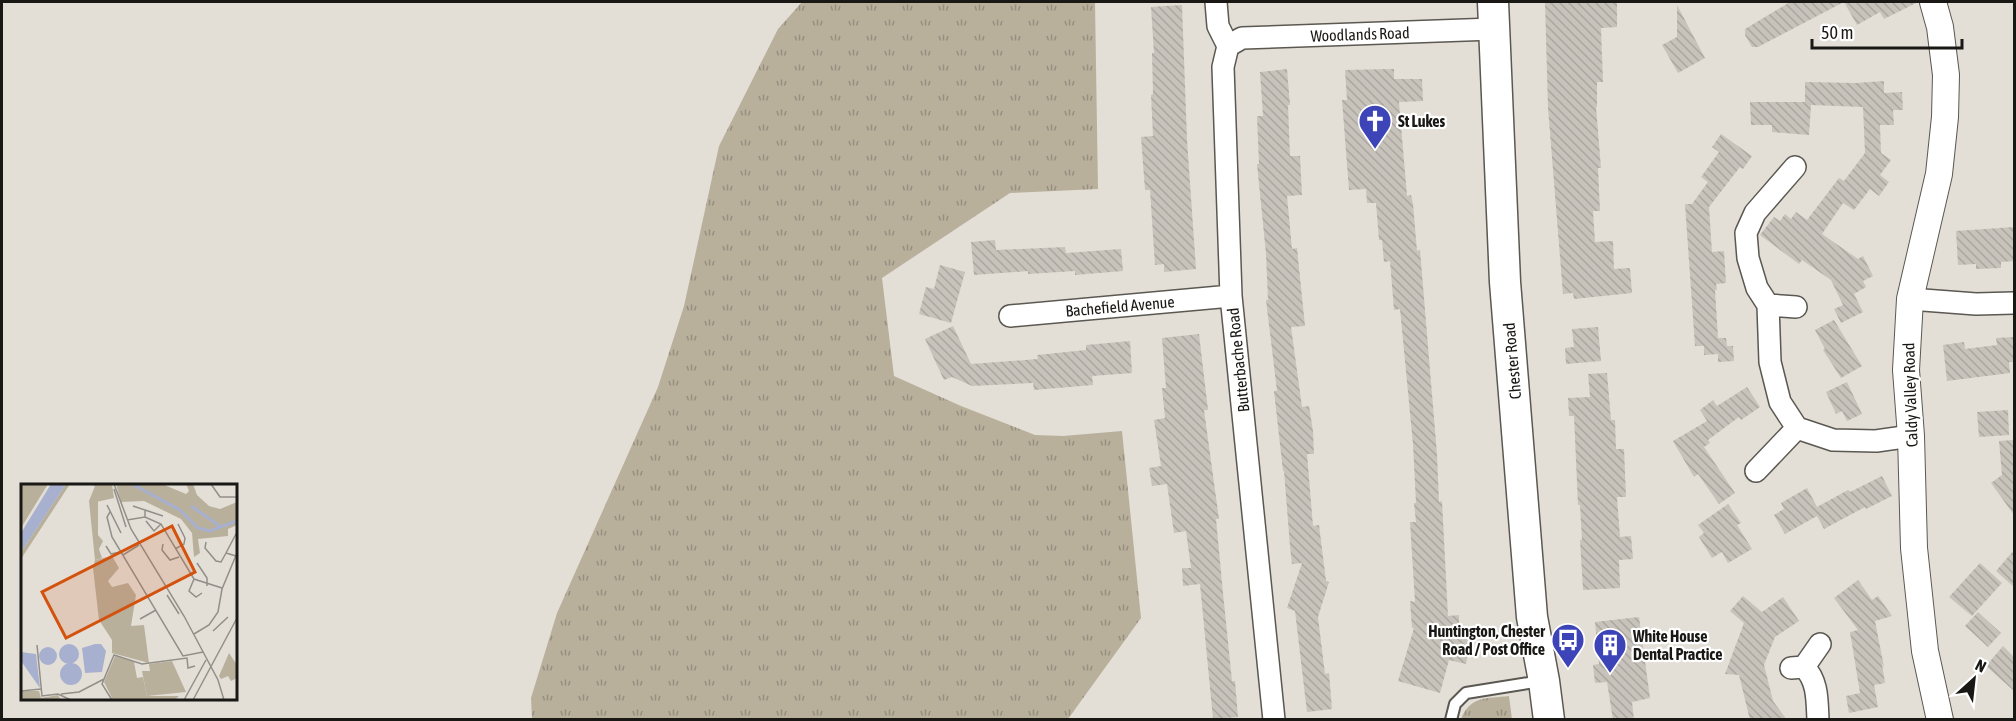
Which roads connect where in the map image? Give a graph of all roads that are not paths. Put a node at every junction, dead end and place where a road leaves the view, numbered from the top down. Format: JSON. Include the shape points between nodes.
{"nodes":[{"id":1,"x":1216,"y":2,"type":"edge"},
{"id":2,"x":1933,"y":2,"type":"edge"},
{"id":3,"x":1493,"y":15,"type":"edge"},
{"id":4,"x":1228,"y":46,"type":"junction"},
{"id":5,"x":1795,"y":167,"type":"dead end"},
{"id":6,"x":1231,"y":296,"type":"junction"},
{"id":7,"x":1910,"y":299,"type":"junction"},
{"id":8,"x":2014,"y":303,"type":"edge"},
{"id":9,"x":1768,"y":305,"type":"junction"},
{"id":10,"x":1796,"y":307,"type":"dead end"},
{"id":11,"x":1010,"y":316,"type":"dead end"},
{"id":12,"x":1797,"y":428,"type":"junction"},
{"id":13,"x":1911,"y":436,"type":"junction"},
{"id":14,"x":1756,"y":471,"type":"dead end"},
{"id":15,"x":1820,"y":644,"type":"dead end"},
{"id":16,"x":1544,"y":681,"type":"junction"},
{"id":17,"x":1274,"y":720,"type":"edge"},
{"id":18,"x":1452,"y":720,"type":"edge"},
{"id":19,"x":1549,"y":720,"type":"edge"},
{"id":20,"x":1818,"y":720,"type":"edge"},
{"id":21,"x":1940,"y":720,"type":"edge"}],
"edges":[{"from":1,"to":4,"type":"street","via":[[1218,26]]},
{"from":2,"to":7,"type":"street","name":"Caldy Valley Road","via":[[1946,75],[1946,117],[1939,174]]},
{"from":3,"to":4,"type":"street","name":"Woodlands Road","via":[[1242,38]]},
{"from":3,"to":16,"type":"main road","name":"Chester Road","via":[[1506,294],[1532,617]]},
{"from":4,"to":6,"type":"street","name":"Butterbache Road","via":[[1223,67]]},
{"from":5,"to":9,"type":"street","via":[[1755,213],[1746,233],[1756,288]]},
{"from":6,"to":11,"type":"street","name":"Bachefield Avenue"},
{"from":6,"to":17,"type":"street","name":"Butterbache Road"},
{"from":7,"to":8,"type":"street"},
{"from":7,"to":13,"type":"street","name":"Caldy Valley Road","via":[[1906,370]]},
{"from":9,"to":10,"type":"street"},
{"from":9,"to":12,"type":"street","via":[[1770,362],[1777,392]]},
{"from":12,"to":13,"type":"street","via":[[1833,440],[1876,441]]},
{"from":12,"to":14,"type":"street"},
{"from":13,"to":21,"type":"street","name":"Caldy Valley Road","via":[[1914,548],[1925,651]]},
{"from":15,"to":20,"type":"street","via":[[1797,667],[1812,675]]},
{"from":16,"to":18,"type":"lane","via":[[1466,693],[1455,704]]},
{"from":16,"to":19,"type":"main road","name":"Chester Road"}]}
